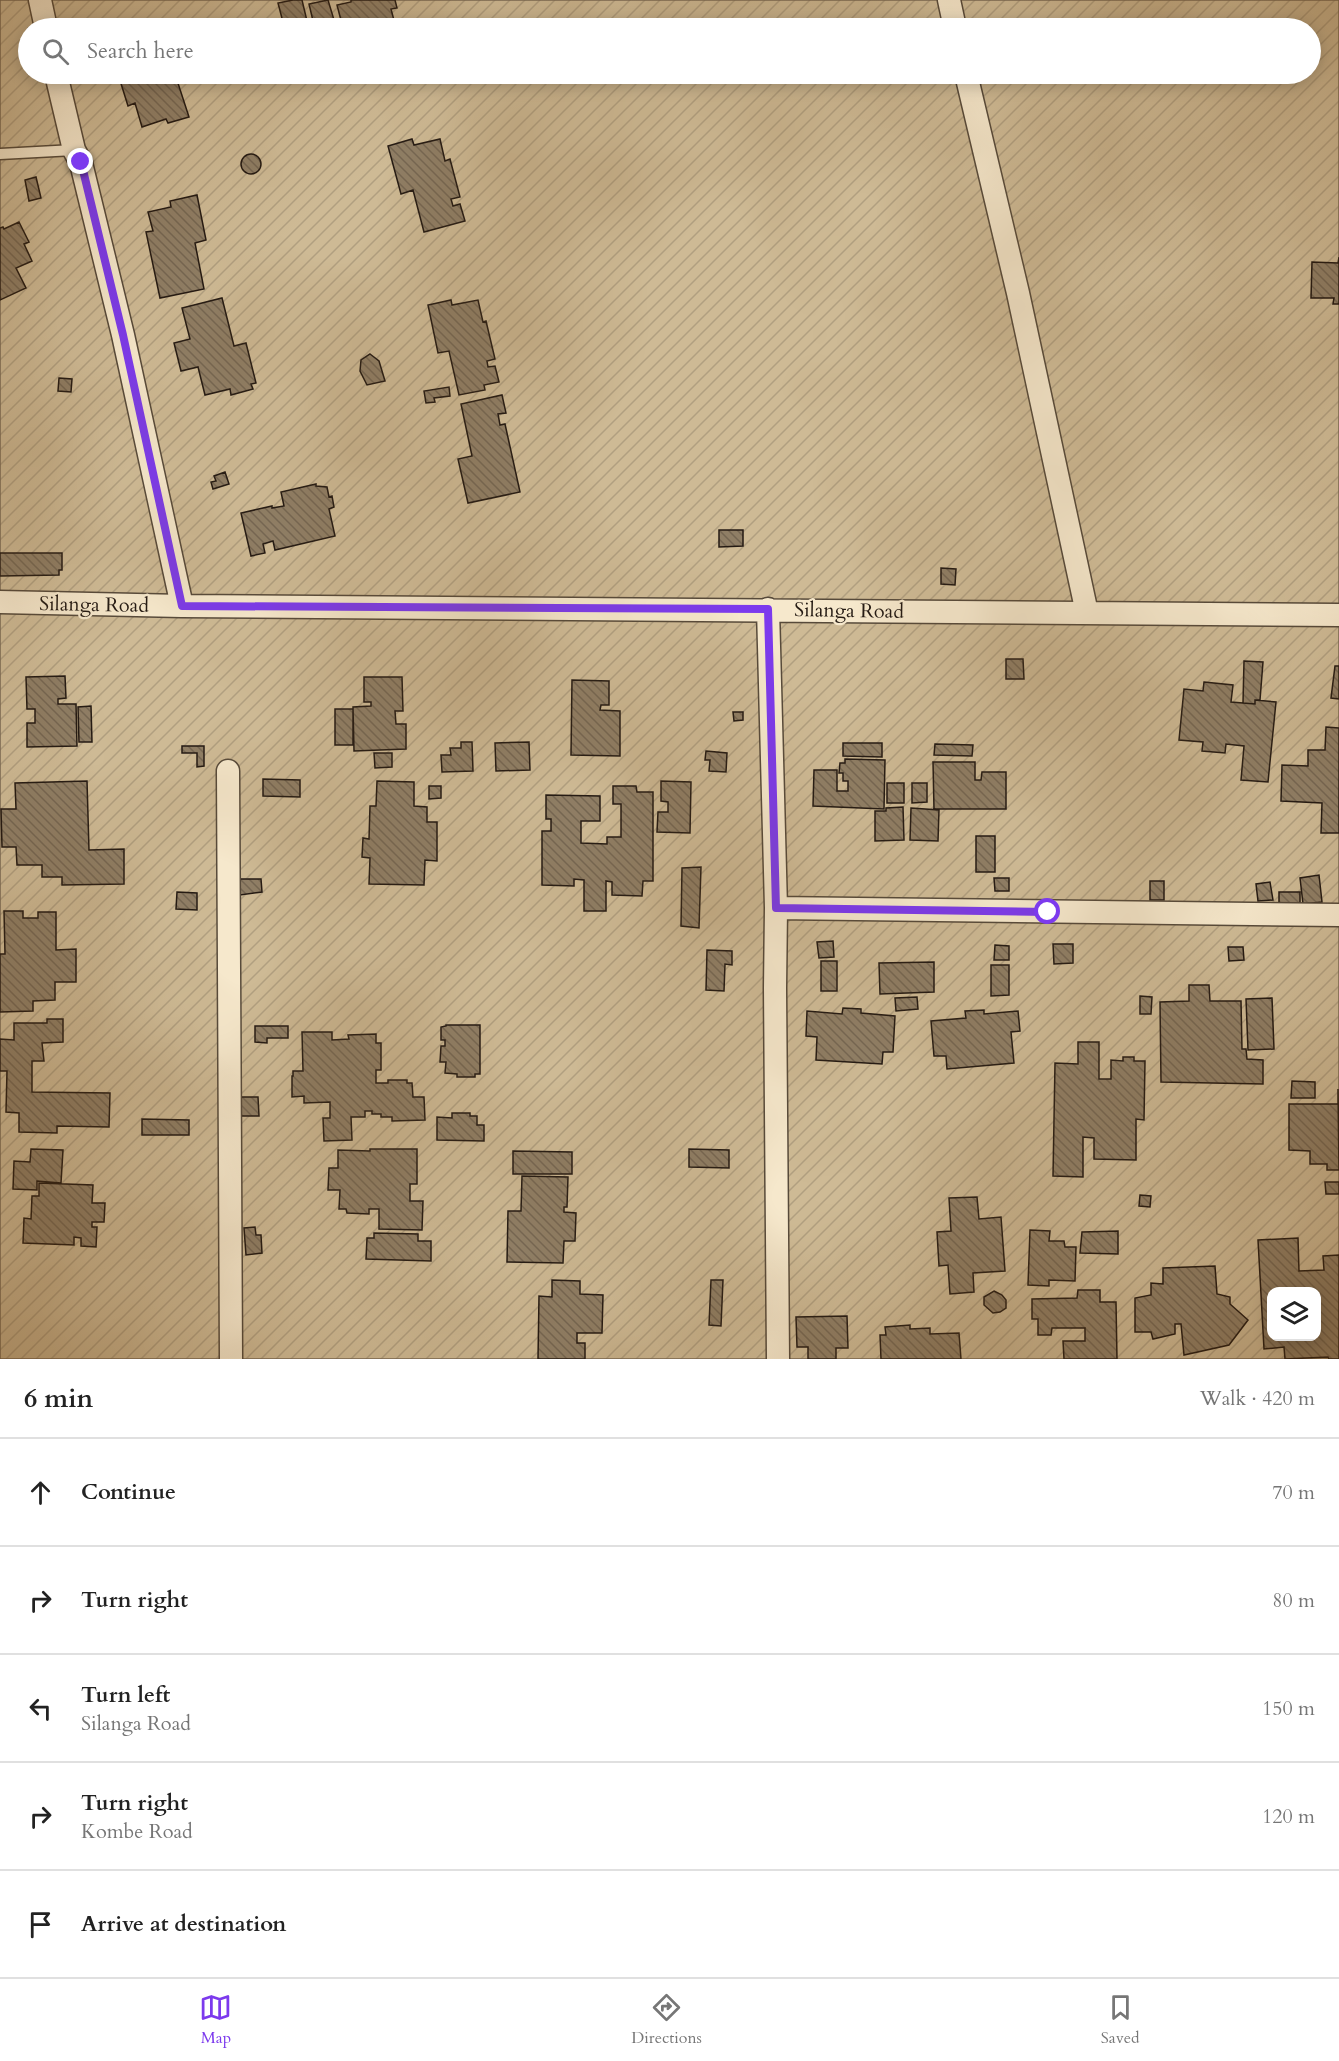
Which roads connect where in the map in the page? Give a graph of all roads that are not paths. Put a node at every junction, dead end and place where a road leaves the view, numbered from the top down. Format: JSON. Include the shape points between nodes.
{"nodes":[{"id":1,"x":40,"y":0,"type":"edge"},
{"id":2,"x":949,"y":0,"type":"edge"},
{"id":3,"x":44,"y":18,"type":"edge"},
{"id":4,"x":953,"y":18,"type":"edge"},
{"id":5,"x":59,"y":84,"type":"edge"},
{"id":6,"x":968,"y":84,"type":"edge"},
{"id":7,"x":74,"y":150,"type":"junction"},
{"id":8,"x":0,"y":153,"type":"edge"},
{"id":9,"x":0,"y":602,"type":"edge"},
{"id":10,"x":182,"y":606,"type":"junction"},
{"id":11,"x":768,"y":609,"type":"junction"},
{"id":12,"x":1088,"y":613,"type":"junction"},
{"id":13,"x":1339,"y":615,"type":"edge"},
{"id":14,"x":228,"y":771,"type":"dead end"},
{"id":15,"x":776,"y":908,"type":"junction"},
{"id":16,"x":1339,"y":915,"type":"edge"},
{"id":17,"x":231,"y":1359,"type":"edge"},
{"id":18,"x":778,"y":1359,"type":"edge"}],
"edges":[{"from":1,"to":3,"type":"street"},
{"from":2,"to":4,"type":"street"},
{"from":5,"to":7,"type":"street"},
{"from":6,"to":12,"type":"street"},
{"from":7,"to":8,"type":"lane"},
{"from":7,"to":10,"type":"street","via":[[81,162],[123,335]]},
{"from":9,"to":10,"type":"street","name":"Silanga Road"},
{"from":10,"to":11,"type":"street","name":"Silanga Road"},
{"from":11,"to":12,"type":"street","name":"Silanga Road"},
{"from":11,"to":15,"type":"street"},
{"from":12,"to":13,"type":"street","name":"Silanga Road"},
{"from":14,"to":17,"type":"street"},
{"from":15,"to":16,"type":"street"},
{"from":15,"to":18,"type":"street"}]}
